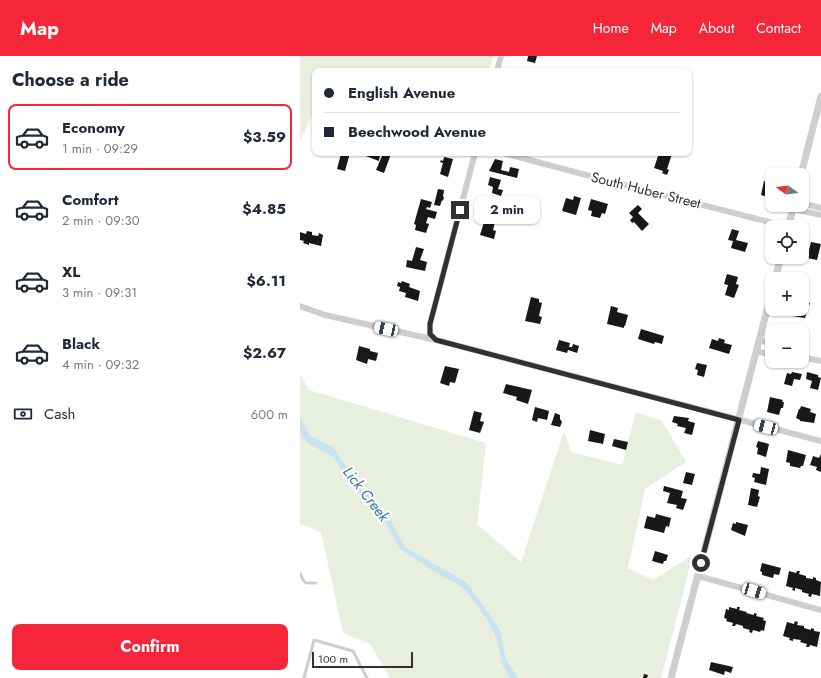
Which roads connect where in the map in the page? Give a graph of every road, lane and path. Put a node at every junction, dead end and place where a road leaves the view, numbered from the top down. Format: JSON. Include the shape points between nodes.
{"nodes":[{"id":1,"x":501,"y":56,"type":"edge"},
{"id":2,"x":498,"y":68,"type":"edge"},
{"id":3,"x":821,"y":96,"type":"edge"},
{"id":4,"x":475,"y":156,"type":"edge"},
{"id":5,"x":515,"y":156,"type":"edge"},
{"id":6,"x":803,"y":168,"type":"edge"},
{"id":7,"x":809,"y":205,"type":"edge"},
{"id":8,"x":821,"y":208,"type":"edge"},
{"id":9,"x":809,"y":212,"type":"edge"},
{"id":10,"x":821,"y":215,"type":"edge"},
{"id":11,"x":765,"y":221,"type":"edge"},
{"id":12,"x":300,"y":306,"type":"edge"},
{"id":13,"x":765,"y":316,"type":"edge"},
{"id":14,"x":436,"y":340,"type":"junction"},
{"id":15,"x":759,"y":340,"type":"junction"},
{"id":16,"x":765,"y":342,"type":"edge"},
{"id":17,"x":756,"y":351,"type":"junction"},
{"id":18,"x":765,"y":353,"type":"edge"},
{"id":19,"x":809,"y":358,"type":"edge"},
{"id":20,"x":821,"y":361,"type":"edge"},
{"id":21,"x":739,"y":420,"type":"junction"},
{"id":22,"x":821,"y":441,"type":"edge"},
{"id":23,"x":300,"y":573,"type":"edge"},
{"id":24,"x":698,"y":576,"type":"junction"},
{"id":25,"x":316,"y":583,"type":"dead end"},
{"id":26,"x":821,"y":610,"type":"edge"},
{"id":27,"x":304,"y":678,"type":"edge"},
{"id":28,"x":366,"y":678,"type":"edge"},
{"id":29,"x":671,"y":678,"type":"edge"}],
"edges":[{"from":1,"to":2,"type":"street"},
{"from":3,"to":6,"type":"street"},
{"from":4,"to":14,"type":"street","via":[[430,324],[430,334]]},
{"from":5,"to":11,"type":"street","name":"South Huber Street"},
{"from":7,"to":8,"type":"street"},
{"from":9,"to":10,"type":"street"},
{"from":12,"to":14,"type":"street","via":[[325,315]]},
{"from":13,"to":15,"type":"street"},
{"from":14,"to":21,"type":"street"},
{"from":15,"to":16,"type":"street"},
{"from":15,"to":17,"type":"street"},
{"from":17,"to":18,"type":"street"},
{"from":17,"to":21,"type":"street"},
{"from":19,"to":20,"type":"street"},
{"from":21,"to":22,"type":"street"},
{"from":21,"to":24,"type":"street"},
{"from":23,"to":25,"type":"lane","via":[[306,583]]},
{"from":24,"to":26,"type":"street"},
{"from":24,"to":29,"type":"street"},
{"from":27,"to":28,"type":"lane","via":[[314,640],[353,650]]}]}
